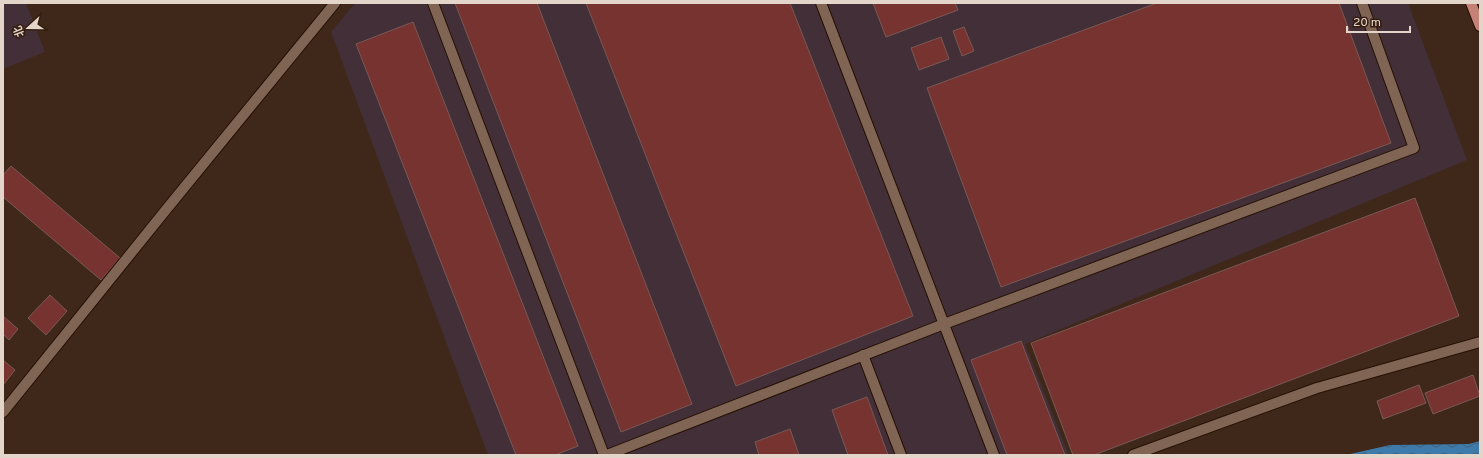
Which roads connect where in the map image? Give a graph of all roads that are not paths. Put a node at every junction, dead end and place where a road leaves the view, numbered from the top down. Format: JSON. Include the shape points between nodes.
{"nodes":[{"id":1,"x":335,"y":3,"type":"edge"},
{"id":2,"x":432,"y":3,"type":"edge"},
{"id":3,"x":821,"y":3,"type":"edge"},
{"id":4,"x":1362,"y":3,"type":"edge"},
{"id":5,"x":1471,"y":3,"type":"edge"},
{"id":6,"x":1480,"y":26,"type":"edge"},
{"id":7,"x":944,"y":324,"type":"junction"},
{"id":8,"x":1480,"y":342,"type":"edge"},
{"id":9,"x":863,"y":355,"type":"junction"},
{"id":10,"x":3,"y":412,"type":"edge"},
{"id":11,"x":604,"y":455,"type":"edge"},
{"id":12,"x":607,"y":455,"type":"edge"},
{"id":13,"x":901,"y":455,"type":"edge"},
{"id":14,"x":994,"y":455,"type":"edge"},
{"id":15,"x":1133,"y":455,"type":"edge"}],
"edges":[{"from":1,"to":10,"type":"street"},
{"from":2,"to":11,"type":"street"},
{"from":3,"to":7,"type":"street"},
{"from":4,"to":7,"type":"street","via":[[1414,148]]},
{"from":5,"to":6,"type":"main road"},
{"from":7,"to":9,"type":"street"},
{"from":7,"to":14,"type":"street"},
{"from":8,"to":15,"type":"street","via":[[1317,388]]},
{"from":9,"to":12,"type":"street"},
{"from":9,"to":13,"type":"street"}]}
